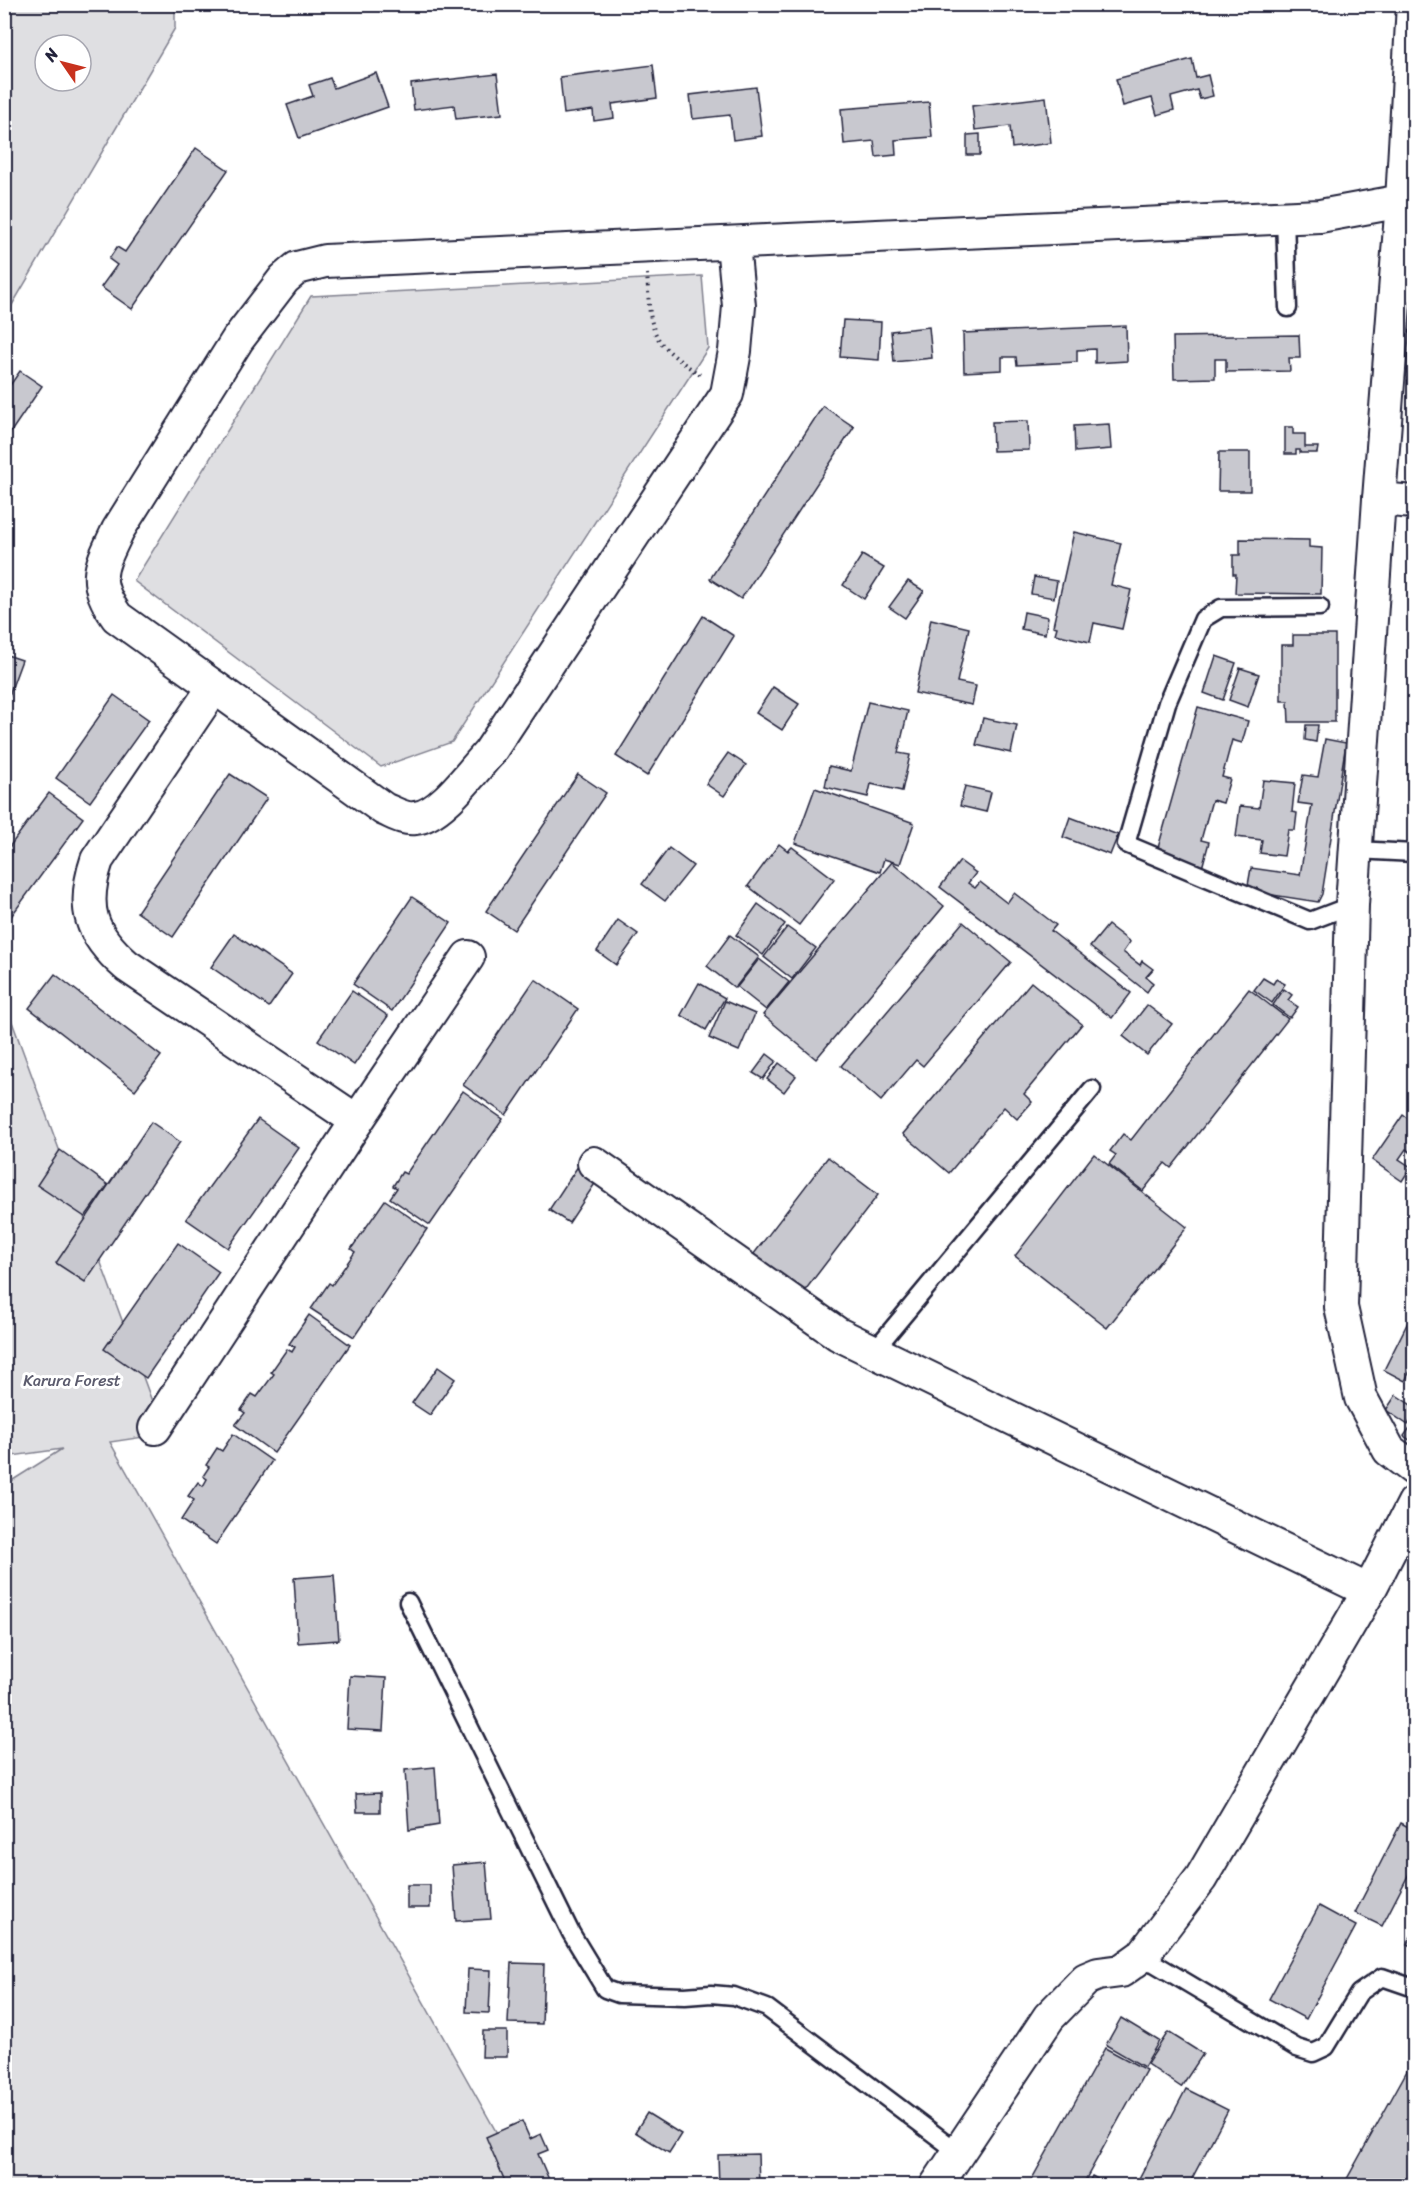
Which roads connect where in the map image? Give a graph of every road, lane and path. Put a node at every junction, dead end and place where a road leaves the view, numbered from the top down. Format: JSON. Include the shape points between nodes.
{"nodes":[{"id":1,"x":1413,"y":4,"type":"edge"},
{"id":2,"x":1408,"y":203,"type":"edge"},
{"id":3,"x":1285,"y":218,"type":"junction"},
{"id":4,"x":733,"y":244,"type":"junction"},
{"id":5,"x":644,"y":247,"type":"junction"},
{"id":6,"x":1288,"y":308,"type":"dead end"},
{"id":7,"x":727,"y":394,"type":"junction"},
{"id":8,"x":1379,"y":499,"type":"junction"},
{"id":9,"x":1414,"y":502,"type":"edge"},
{"id":10,"x":1320,"y":607,"type":"dead end"},
{"id":11,"x":214,"y":687,"type":"junction"},
{"id":12,"x":1356,"y":850,"type":"junction"},
{"id":13,"x":1414,"y":853,"type":"edge"},
{"id":14,"x":1352,"y":905,"type":"junction"},
{"id":15,"x":468,"y":957,"type":"dead end"},
{"id":16,"x":1092,"y":1089,"type":"dead end"},
{"id":17,"x":357,"y":1121,"type":"junction"},
{"id":18,"x":594,"y":1163,"type":"dead end"},
{"id":19,"x":873,"y":1352,"type":"junction"},
{"id":20,"x":155,"y":1428,"type":"dead end"},
{"id":21,"x":1414,"y":1469,"type":"edge"},
{"id":22,"x":1414,"y":1503,"type":"edge"},
{"id":23,"x":1369,"y":1591,"type":"junction"},
{"id":24,"x":408,"y":1602,"type":"dead end"},
{"id":25,"x":1142,"y":1956,"type":"junction"},
{"id":26,"x":1414,"y":1988,"type":"edge"},
{"id":27,"x":958,"y":2152,"type":"junction"},
{"id":28,"x":936,"y":2186,"type":"edge"}],
"edges":[{"from":1,"to":2,"type":"street"},
{"from":2,"to":3,"type":"street"},
{"from":2,"to":8,"type":"street"},
{"from":3,"to":4,"type":"street"},
{"from":3,"to":6,"type":"lane"},
{"from":4,"to":5,"type":"street"},
{"from":4,"to":7,"type":"street","via":[[739,306]]},
{"from":5,"to":7,"type":"path","via":[[651,317],[660,342]]},
{"from":5,"to":11,"type":"street","via":[[325,261],[297,268],[284,279],[238,339],[118,530],[103,561],[100,583],[104,599],[117,617]]},
{"from":7,"to":11,"type":"street","via":[[489,753],[445,802],[426,816],[414,819],[384,809]]},
{"from":8,"to":9,"type":"street"},
{"from":8,"to":12,"type":"street"},
{"from":10,"to":14,"type":"lane","via":[[1221,608],[1203,619],[1167,703],[1126,844],[1310,921]]},
{"from":11,"to":17,"type":"street","via":[[97,860],[89,904],[94,928],[108,950],[127,966]]},
{"from":12,"to":13,"type":"lane"},
{"from":12,"to":14,"type":"street"},
{"from":14,"to":21,"type":"street","via":[[1341,1307],[1361,1398],[1389,1450]]},
{"from":15,"to":17,"type":"street"},
{"from":16,"to":19,"type":"lane"},
{"from":17,"to":20,"type":"street"},
{"from":18,"to":19,"type":"street","via":[[838,1334]]},
{"from":19,"to":23,"type":"street"},
{"from":22,"to":23,"type":"street"},
{"from":23,"to":25,"type":"street","via":[[1201,1878]]},
{"from":24,"to":27,"type":"lane","via":[[572,1933],[605,1989],[620,1994],[734,1996],[767,2008]]},
{"from":25,"to":26,"type":"lane","via":[[1297,2048],[1313,2053],[1326,2047],[1359,1993],[1382,1977]]},
{"from":25,"to":27,"type":"street","via":[[1121,1971],[1086,1979],[1072,1992],[1049,2017]]},
{"from":27,"to":28,"type":"street"}]}
